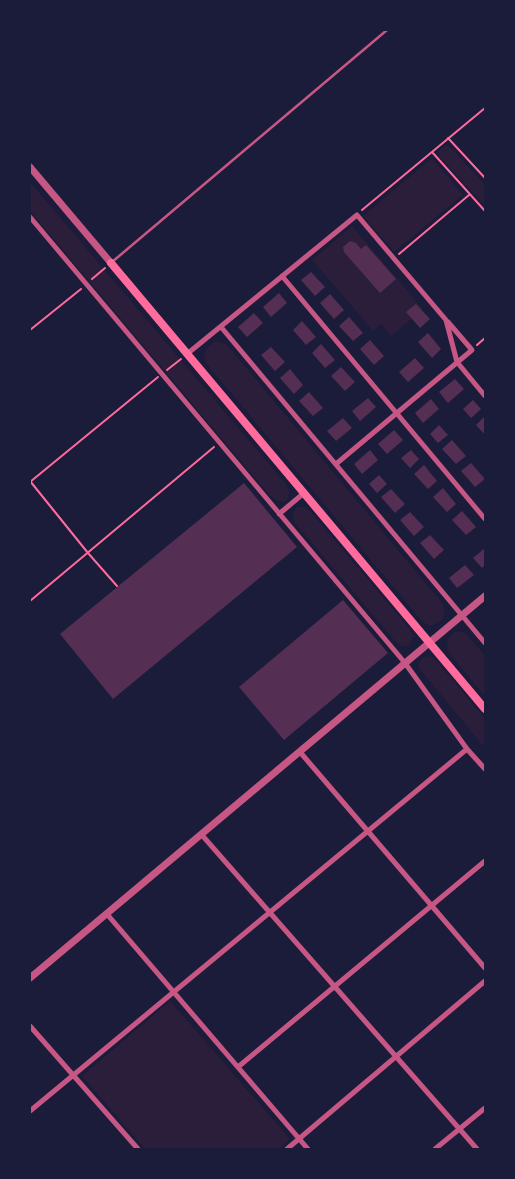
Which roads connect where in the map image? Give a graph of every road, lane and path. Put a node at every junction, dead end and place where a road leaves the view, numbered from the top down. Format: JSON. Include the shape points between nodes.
{"nodes":[{"id":1,"x":386,"y":30,"type":"edge"},
{"id":2,"x":485,"y":108,"type":"edge"},
{"id":3,"x":448,"y":138,"type":"junction"},
{"id":4,"x":432,"y":152,"type":"junction"},
{"id":5,"x":30,"y":167,"type":"edge"},
{"id":6,"x":485,"y":178,"type":"edge"},
{"id":7,"x":470,"y":195,"type":"junction"},
{"id":8,"x":485,"y":211,"type":"edge"},
{"id":9,"x":357,"y":215,"type":"junction"},
{"id":10,"x":30,"y":217,"type":"edge"},
{"id":11,"x":394,"y":259,"type":"junction"},
{"id":12,"x":111,"y":263,"type":"junction"},
{"id":13,"x":282,"y":276,"type":"junction"},
{"id":14,"x":86,"y":284,"type":"junction"},
{"id":15,"x":446,"y":320,"type":"junction"},
{"id":16,"x":221,"y":327,"type":"junction"},
{"id":17,"x":30,"y":330,"type":"edge"},
{"id":18,"x":485,"y":338,"type":"edge"},
{"id":19,"x":472,"y":350,"type":"junction"},
{"id":20,"x":187,"y":354,"type":"junction"},
{"id":21,"x":457,"y":362,"type":"junction"},
{"id":22,"x":162,"y":374,"type":"junction"},
{"id":23,"x":485,"y":396,"type":"edge"},
{"id":24,"x":396,"y":413,"type":"junction"},
{"id":25,"x":219,"y":443,"type":"junction"},
{"id":26,"x":336,"y":464,"type":"junction"},
{"id":27,"x":30,"y":481,"type":"edge"},
{"id":28,"x":304,"y":493,"type":"junction"},
{"id":29,"x":279,"y":514,"type":"junction"},
{"id":30,"x":485,"y":519,"type":"edge"},
{"id":31,"x":88,"y":553,"type":"junction"},
{"id":32,"x":117,"y":586,"type":"dead end"},
{"id":33,"x":485,"y":596,"type":"edge"},
{"id":34,"x":30,"y":601,"type":"edge"},
{"id":35,"x":462,"y":615,"type":"junction"},
{"id":36,"x":429,"y":642,"type":"junction"},
{"id":37,"x":485,"y":643,"type":"edge"},
{"id":38,"x":405,"y":663,"type":"junction"},
{"id":39,"x":485,"y":709,"type":"edge"},
{"id":40,"x":467,"y":748,"type":"junction"},
{"id":41,"x":300,"y":752,"type":"junction"},
{"id":42,"x":485,"y":769,"type":"edge"},
{"id":43,"x":368,"y":831,"type":"junction"},
{"id":44,"x":201,"y":834,"type":"junction"},
{"id":45,"x":485,"y":861,"type":"edge"},
{"id":46,"x":432,"y":906,"type":"junction"},
{"id":47,"x":270,"y":912,"type":"junction"},
{"id":48,"x":107,"y":914,"type":"junction"},
{"id":49,"x":485,"y":968,"type":"edge"},
{"id":50,"x":30,"y":978,"type":"edge"},
{"id":51,"x":485,"y":981,"type":"edge"},
{"id":52,"x":335,"y":987,"type":"junction"},
{"id":53,"x":174,"y":992,"type":"junction"},
{"id":54,"x":30,"y":1026,"type":"edge"},
{"id":55,"x":396,"y":1056,"type":"junction"},
{"id":56,"x":238,"y":1068,"type":"junction"},
{"id":57,"x":73,"y":1075,"type":"junction"},
{"id":58,"x":485,"y":1108,"type":"edge"},
{"id":59,"x":30,"y":1111,"type":"edge"},
{"id":60,"x":459,"y":1129,"type":"junction"},
{"id":61,"x":299,"y":1138,"type":"junction"},
{"id":62,"x":138,"y":1149,"type":"edge"},
{"id":63,"x":287,"y":1149,"type":"edge"},
{"id":64,"x":308,"y":1149,"type":"edge"},
{"id":65,"x":435,"y":1149,"type":"edge"},
{"id":66,"x":477,"y":1149,"type":"edge"}],
"edges":[{"from":1,"to":12,"type":"lane"},
{"from":2,"to":3,"type":"path"},
{"from":3,"to":4,"type":"path"},
{"from":3,"to":6,"type":"path"},
{"from":4,"to":7,"type":"path"},
{"from":4,"to":9,"type":"path"},
{"from":5,"to":12,"type":"street"},
{"from":7,"to":8,"type":"path"},
{"from":7,"to":11,"type":"path"},
{"from":9,"to":11,"type":"street"},
{"from":9,"to":13,"type":"street"},
{"from":10,"to":14,"type":"street"},
{"from":11,"to":15,"type":"street"},
{"from":12,"to":14,"type":"path"},
{"from":12,"to":20,"type":"main road"},
{"from":13,"to":16,"type":"street"},
{"from":13,"to":24,"type":"street"},
{"from":14,"to":17,"type":"path"},
{"from":14,"to":22,"type":"street"},
{"from":15,"to":19,"type":"street"},
{"from":15,"to":21,"type":"street"},
{"from":16,"to":20,"type":"street"},
{"from":16,"to":26,"type":"street"},
{"from":18,"to":19,"type":"path"},
{"from":19,"to":21,"type":"street"},
{"from":20,"to":22,"type":"path"},
{"from":20,"to":28,"type":"main road"},
{"from":21,"to":23,"type":"street"},
{"from":21,"to":24,"type":"street"},
{"from":22,"to":25,"type":"street"},
{"from":22,"to":27,"type":"path"},
{"from":24,"to":26,"type":"street"},
{"from":24,"to":30,"type":"street"},
{"from":25,"to":29,"type":"street"},
{"from":25,"to":31,"type":"path"},
{"from":26,"to":35,"type":"street"},
{"from":27,"to":31,"type":"path"},
{"from":28,"to":29,"type":"street"},
{"from":28,"to":36,"type":"main road"},
{"from":29,"to":38,"type":"street"},
{"from":31,"to":32,"type":"path"},
{"from":31,"to":34,"type":"path"},
{"from":33,"to":35,"type":"street"},
{"from":35,"to":36,"type":"street"},
{"from":35,"to":37,"type":"street"},
{"from":36,"to":38,"type":"street"},
{"from":36,"to":39,"type":"main road"},
{"from":38,"to":40,"type":"street"},
{"from":38,"to":41,"type":"street"},
{"from":40,"to":42,"type":"street"},
{"from":40,"to":43,"type":"street"},
{"from":41,"to":43,"type":"street"},
{"from":41,"to":44,"type":"street"},
{"from":43,"to":46,"type":"street"},
{"from":43,"to":47,"type":"street"},
{"from":44,"to":47,"type":"street"},
{"from":44,"to":48,"type":"street"},
{"from":45,"to":46,"type":"street"},
{"from":46,"to":49,"type":"street"},
{"from":46,"to":52,"type":"street"},
{"from":47,"to":52,"type":"street"},
{"from":47,"to":53,"type":"street"},
{"from":48,"to":50,"type":"street"},
{"from":48,"to":53,"type":"street"},
{"from":51,"to":55,"type":"street"},
{"from":52,"to":55,"type":"street"},
{"from":52,"to":56,"type":"street"},
{"from":53,"to":56,"type":"street"},
{"from":53,"to":57,"type":"street"},
{"from":54,"to":57,"type":"street"},
{"from":55,"to":60,"type":"street"},
{"from":55,"to":61,"type":"street"},
{"from":56,"to":61,"type":"street"},
{"from":57,"to":59,"type":"street"},
{"from":57,"to":62,"type":"street"},
{"from":58,"to":60,"type":"street"},
{"from":60,"to":65,"type":"street"},
{"from":60,"to":66,"type":"street"},
{"from":61,"to":63,"type":"street"},
{"from":61,"to":64,"type":"street"}]}
